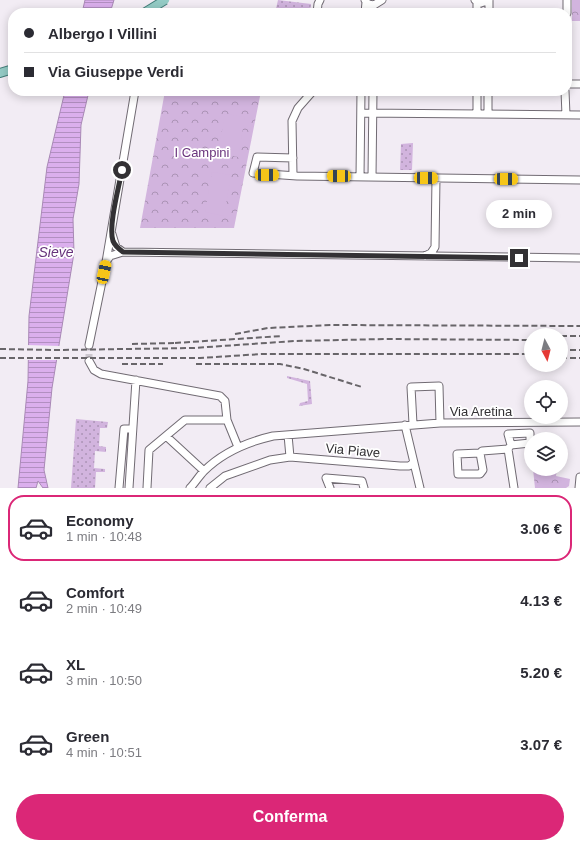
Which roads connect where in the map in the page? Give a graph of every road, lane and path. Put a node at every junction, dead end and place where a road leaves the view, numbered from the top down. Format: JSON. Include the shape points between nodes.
{"nodes":[{"id":1,"x":165,"y":0,"type":"edge"},
{"id":2,"x":382,"y":0,"type":"edge"},
{"id":3,"x":489,"y":0,"type":"edge"},
{"id":4,"x":365,"y":1,"type":"edge"},
{"id":5,"x":476,"y":1,"type":"edge"},
{"id":6,"x":374,"y":5,"type":"joint"},
{"id":7,"x":152,"y":8,"type":"edge"},
{"id":8,"x":134,"y":96,"type":"edge"},
{"id":9,"x":309,"y":96,"type":"edge"},
{"id":10,"x":361,"y":96,"type":"edge"},
{"id":11,"x":373,"y":96,"type":"edge"},
{"id":12,"x":477,"y":96,"type":"edge"},
{"id":13,"x":488,"y":96,"type":"edge"},
{"id":14,"x":565,"y":96,"type":"edge"},
{"id":15,"x":361,"y":113,"type":"junction"},
{"id":16,"x":373,"y":113,"type":"junction"},
{"id":17,"x":477,"y":114,"type":"junction"},
{"id":18,"x":488,"y":114,"type":"junction"},
{"id":19,"x":566,"y":115,"type":"junction"},
{"id":20,"x":580,"y":115,"type":"edge"},
{"id":21,"x":293,"y":158,"type":"junction"},
{"id":22,"x":293,"y":175,"type":"junction"},
{"id":23,"x":360,"y":177,"type":"junction"},
{"id":24,"x":372,"y":177,"type":"junction"},
{"id":25,"x":436,"y":178,"type":"junction"},
{"id":26,"x":580,"y":180,"type":"edge"},
{"id":27,"x":111,"y":230,"type":"junction"},
{"id":28,"x":435,"y":247,"type":"junction"},
{"id":29,"x":123,"y":252,"type":"junction"},
{"id":30,"x":424,"y":256,"type":"junction"},
{"id":31,"x":442,"y":257,"type":"junction"},
{"id":32,"x":580,"y":258,"type":"edge"},
{"id":33,"x":106,"y":262,"type":"junction"},
{"id":34,"x":89,"y":345,"type":"tunnel mouth"},
{"id":35,"x":89,"y":361,"type":"dead end"},
{"id":36,"x":136,"y":380,"type":"junction"},
{"id":37,"x":149,"y":383,"type":"junction"},
{"id":38,"x":135,"y":392,"type":"junction"},
{"id":39,"x":227,"y":420,"type":"junction"},
{"id":40,"x":440,"y":422,"type":"junction"},
{"id":41,"x":580,"y":422,"type":"edge"},
{"id":42,"x":413,"y":424,"type":"junction"},
{"id":43,"x":405,"y":425,"type":"junction"},
{"id":44,"x":132,"y":429,"type":"junction"},
{"id":45,"x":288,"y":435,"type":"junction"},
{"id":46,"x":166,"y":436,"type":"junction"},
{"id":47,"x":238,"y":447,"type":"junction"},
{"id":48,"x":480,"y":453,"type":"junction"},
{"id":49,"x":290,"y":457,"type":"junction"},
{"id":50,"x":413,"y":463,"type":"junction"},
{"id":51,"x":204,"y":471,"type":"junction"},
{"id":52,"x":580,"y":477,"type":"edge"},
{"id":53,"x":193,"y":487,"type":"edge"},
{"id":54,"x":119,"y":488,"type":"edge"},
{"id":55,"x":129,"y":488,"type":"edge"},
{"id":56,"x":147,"y":488,"type":"edge"},
{"id":57,"x":210,"y":488,"type":"edge"},
{"id":58,"x":330,"y":488,"type":"edge"},
{"id":59,"x":364,"y":488,"type":"edge"},
{"id":60,"x":420,"y":488,"type":"edge"},
{"id":61,"x":514,"y":488,"type":"edge"},
{"id":62,"x":578,"y":488,"type":"edge"}],
"edges":[{"from":1,"to":7,"type":"main road","bridge":true},
{"from":2,"to":6,"type":"street"},
{"from":3,"to":5,"type":"street"},
{"from":4,"to":6,"type":"street"},
{"from":8,"to":27,"type":"street"},
{"from":9,"to":21,"type":"street","via":[[298,108],[292,121]]},
{"from":10,"to":15,"type":"street"},
{"from":11,"to":16,"type":"street"},
{"from":12,"to":17,"type":"street"},
{"from":13,"to":18,"type":"street"},
{"from":14,"to":19,"type":"street"},
{"from":15,"to":16,"type":"street"},
{"from":15,"to":23,"type":"street"},
{"from":16,"to":17,"type":"street"},
{"from":16,"to":24,"type":"street"},
{"from":17,"to":18,"type":"street"},
{"from":18,"to":19,"type":"street"},
{"from":19,"to":20,"type":"street"},
{"from":21,"to":22,"type":"street"},
{"from":21,"to":22,"type":"street","via":[[257,157],[253,173]]},
{"from":22,"to":23,"type":"street"},
{"from":23,"to":24,"type":"street"},
{"from":24,"to":25,"type":"street"},
{"from":25,"to":26,"type":"street"},
{"from":25,"to":28,"type":"street"},
{"from":27,"to":29,"type":"street","via":[[116,247]]},
{"from":27,"to":33,"type":"street"},
{"from":28,"to":30,"type":"street","via":[[431,253]]},
{"from":28,"to":31,"type":"street"},
{"from":29,"to":30,"type":"street"},
{"from":29,"to":33,"type":"street","via":[[110,256]]},
{"from":30,"to":31,"type":"street"},
{"from":31,"to":32,"type":"street"},
{"from":33,"to":34,"type":"street"},
{"from":35,"to":36,"type":"street","via":[[100,374]]},
{"from":36,"to":37,"type":"street"},
{"from":36,"to":38,"type":"street"},
{"from":37,"to":38,"type":"street"},
{"from":37,"to":39,"type":"street","via":[[220,396],[225,400]]},
{"from":38,"to":44,"type":"street"},
{"from":39,"to":46,"type":"street","via":[[185,420]]},
{"from":39,"to":47,"type":"street"},
{"from":40,"to":41,"type":"street","name":"Via Aretina"},
{"from":40,"to":42,"type":"street","name":"Via Aretina"},
{"from":40,"to":42,"type":"street","via":[[439,386],[411,388]]},
{"from":42,"to":43,"type":"street","name":"Via Aretina"},
{"from":43,"to":45,"type":"street","name":"Via Aretina"},
{"from":43,"to":50,"type":"street"},
{"from":44,"to":54,"type":"street","via":[[124,429]]},
{"from":44,"to":55,"type":"street"},
{"from":45,"to":47,"type":"street","name":"Via Aretina","via":[[252,440]]},
{"from":45,"to":49,"type":"street"},
{"from":46,"to":51,"type":"street"},
{"from":46,"to":56,"type":"street","via":[[149,450]]},
{"from":47,"to":51,"type":"street","name":"Via Aretina"},
{"from":48,"to":48,"type":"street","via":[[457,454],[458,474],[480,474],[483,470]]},
{"from":48,"to":61,"type":"street","via":[[482,450],[509,447]]},
{"from":49,"to":50,"type":"street","name":"Via Piave","via":[[400,466],[409,466]]},
{"from":49,"to":57,"type":"street","name":"Via Piave","via":[[270,460],[224,476]]},
{"from":50,"to":60,"type":"street"},
{"from":51,"to":53,"type":"street","name":"Via Aretina"},
{"from":52,"to":62,"type":"street"},
{"from":58,"to":59,"type":"street","via":[[326,478],[362,481]]}]}
